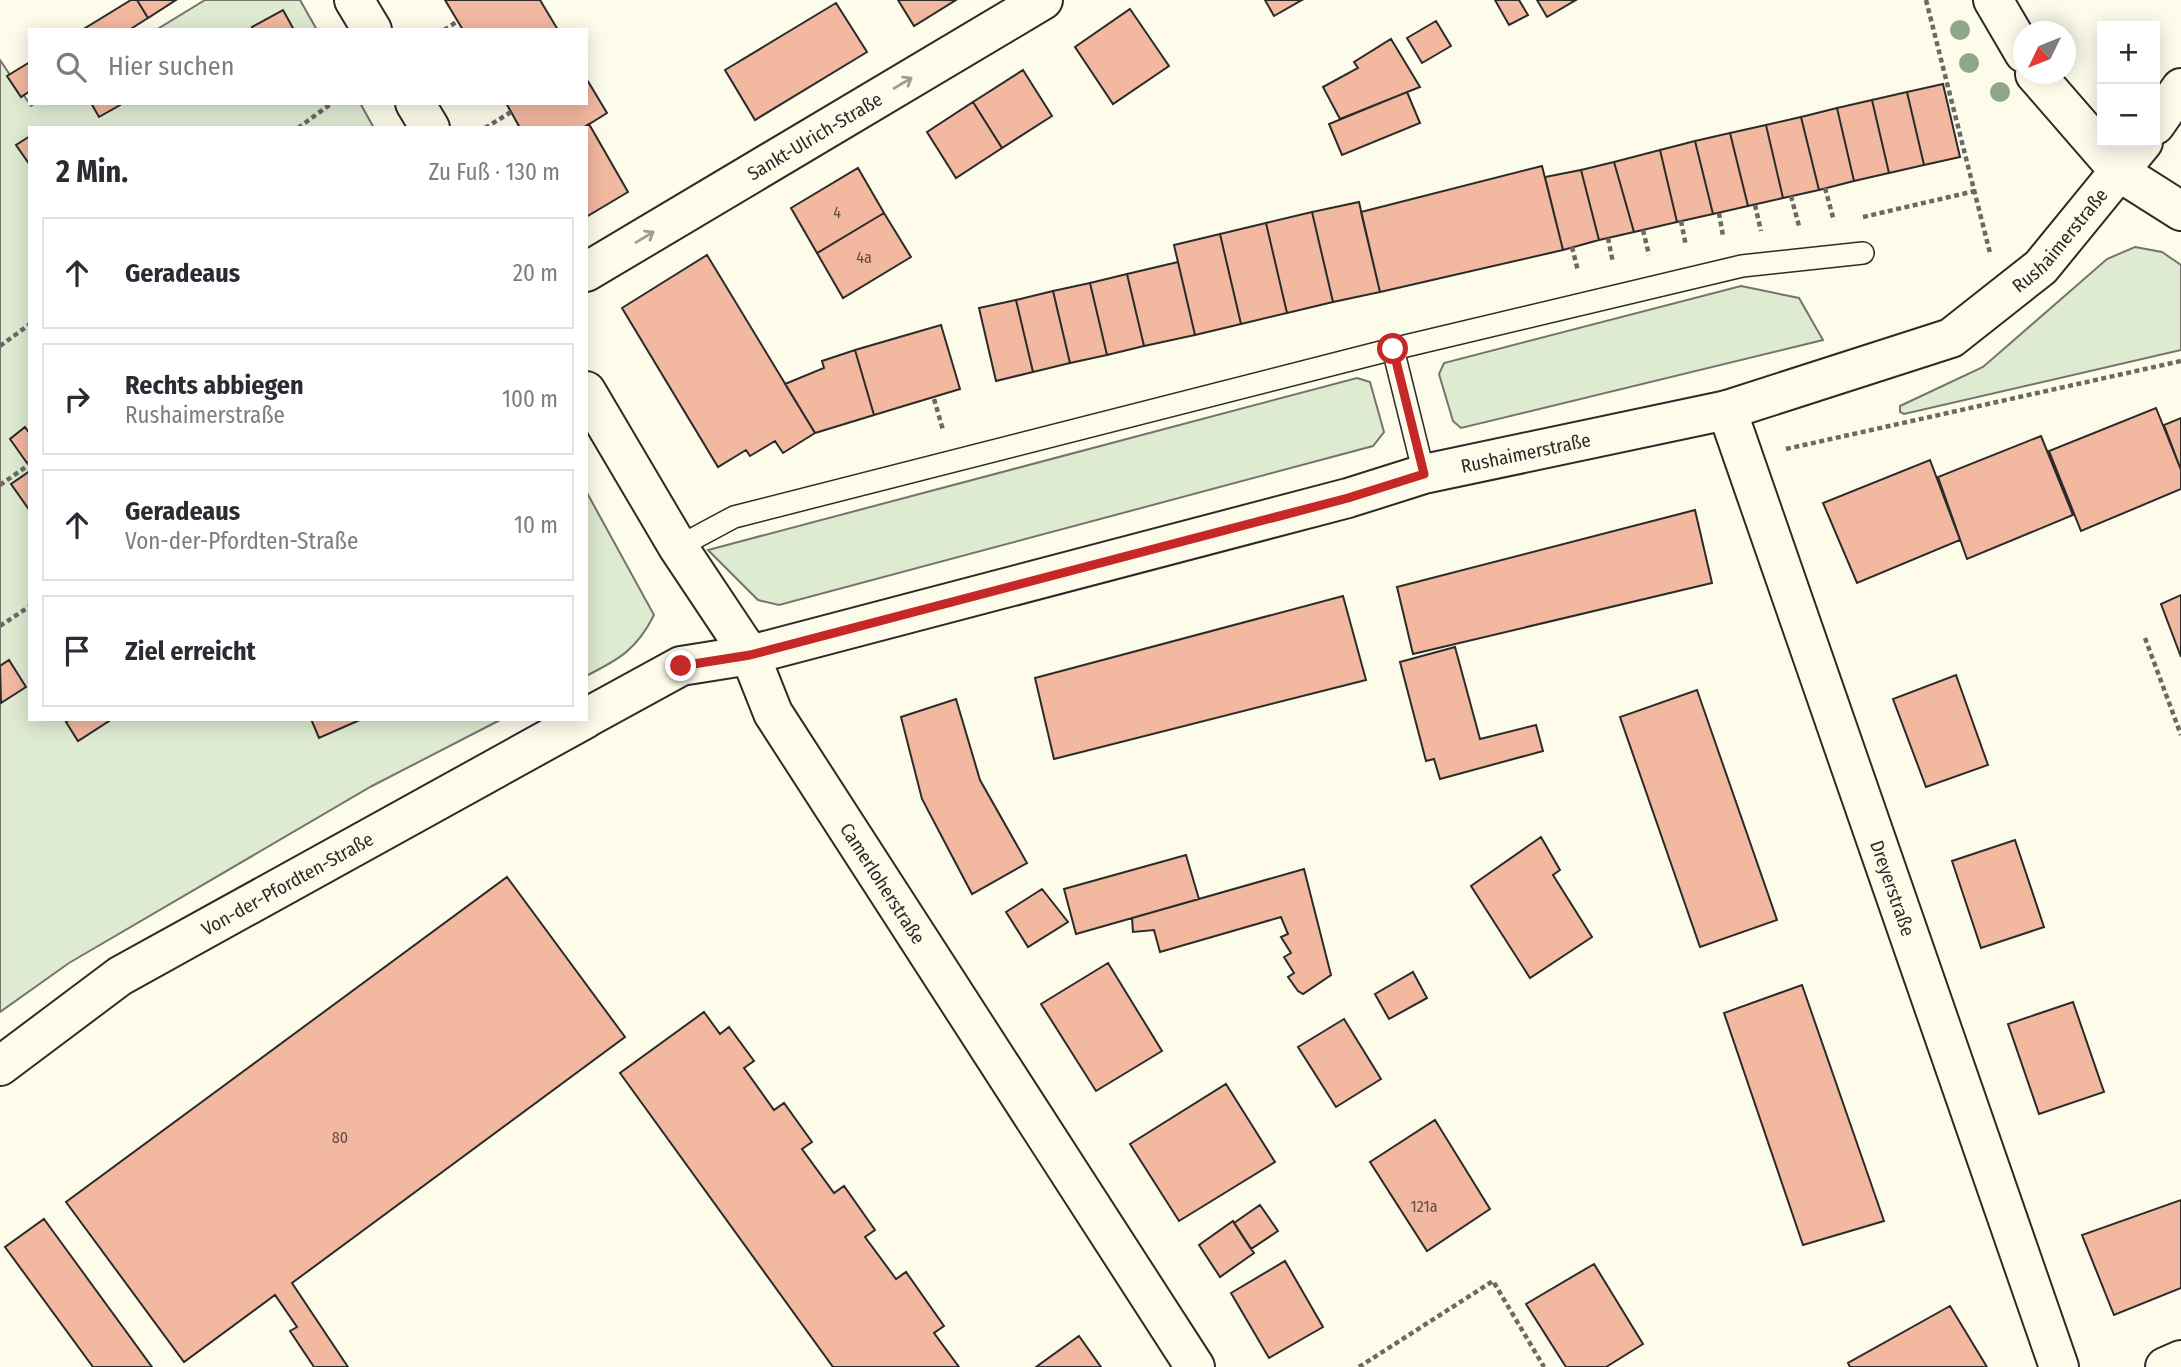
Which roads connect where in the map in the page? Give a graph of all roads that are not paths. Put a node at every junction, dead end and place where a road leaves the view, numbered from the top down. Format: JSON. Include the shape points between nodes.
{"nodes":[{"id":1,"x":354,"y":0,"type":"edge"},
{"id":2,"x":1043,"y":0,"type":"edge"},
{"id":3,"x":1993,"y":0,"type":"edge"},
{"id":4,"x":371,"y":28,"type":"edge"},
{"id":5,"x":2013,"y":34,"type":"edge"},
{"id":6,"x":2044,"y":84,"type":"edge"},
{"id":7,"x":2181,"y":88,"type":"edge"},
{"id":8,"x":416,"y":105,"type":"edge"},
{"id":9,"x":2160,"y":118,"type":"edge"},
{"id":10,"x":429,"y":126,"type":"edge"},
{"id":11,"x":2139,"y":147,"type":"edge"},
{"id":12,"x":2121,"y":173,"type":"junction"},
{"id":13,"x":2181,"y":212,"type":"edge"},
{"id":14,"x":1863,"y":253,"type":"road end"},
{"id":15,"x":588,"y":271,"type":"edge"},
{"id":16,"x":1393,"y":349,"type":"junction"},
{"id":17,"x":588,"y":394,"type":"edge"},
{"id":18,"x":1727,"y":410,"type":"junction"},
{"id":19,"x":1424,"y":474,"type":"junction"},
{"id":20,"x":678,"y":547,"type":"junction"},
{"id":21,"x":750,"y":655,"type":"junction"},
{"id":22,"x":588,"y":717,"type":"edge"},
{"id":23,"x":581,"y":721,"type":"edge"},
{"id":24,"x":0,"y":1066,"type":"edge"},
{"id":25,"x":2181,"y":1360,"type":"edge"},
{"id":26,"x":1195,"y":1367,"type":"edge"},
{"id":27,"x":2059,"y":1367,"type":"edge"},
{"id":28,"x":2165,"y":1367,"type":"edge"}],
"edges":[{"from":1,"to":4,"type":"street"},
{"from":15,"to":2,"type":"street","name":"Sankt-Ulrich-Straße","one_way":true},
{"from":3,"to":5,"type":"street"},
{"from":6,"to":12,"type":"street"},
{"from":7,"to":9,"type":"street"},
{"from":8,"to":10,"type":"street"},
{"from":11,"to":12,"type":"street","name":"Rushaimerstraße"},
{"from":12,"to":13,"type":"street"},
{"from":12,"to":18,"type":"street","name":"Rushaimerstraße","via":[[2041,267],[1951,338]]},
{"from":14,"to":16,"type":"lane","via":[[1742,266]]},
{"from":16,"to":19,"type":"lane"},
{"from":16,"to":20,"type":"lane","via":[[734,517]]},
{"from":17,"to":20,"type":"street","name":"Camerloherstraße"},
{"from":18,"to":19,"type":"street","name":"Rushaimerstraße"},
{"from":18,"to":27,"type":"street","name":"Dreyerstraße"},
{"from":19,"to":21,"type":"street","name":"Rushaimerstraße"},
{"from":20,"to":21,"type":"street","name":"Camerloherstraße"},
{"from":21,"to":22,"type":"street","name":"Von-der-Pfordten-Straße","via":[[681,666]]},
{"from":21,"to":26,"type":"street","name":"Camerloherstraße","via":[[773,713]]},
{"from":23,"to":24,"type":"street","name":"Von-der-Pfordten-Straße","via":[[120,976]]},
{"from":25,"to":28,"type":"street"}]}
